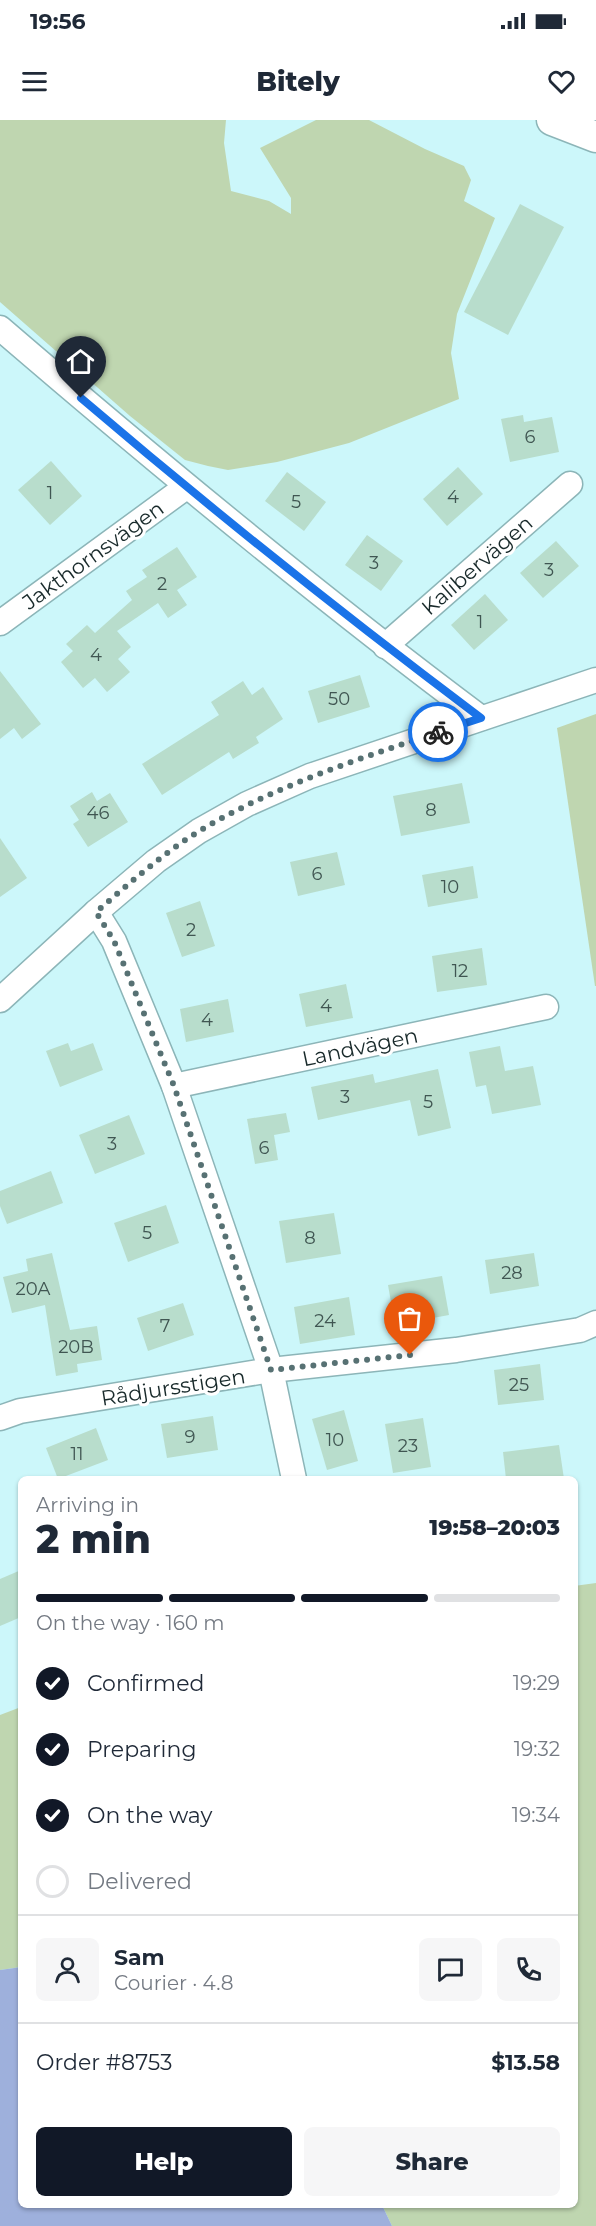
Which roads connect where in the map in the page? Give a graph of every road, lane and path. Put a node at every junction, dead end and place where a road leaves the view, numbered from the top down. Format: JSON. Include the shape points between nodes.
{"nodes":[{"id":1,"x":552,"y":120,"type":"edge"},
{"id":2,"x":596,"y":137,"type":"edge"},
{"id":3,"x":0,"y":328,"type":"edge"},
{"id":4,"x":570,"y":484,"type":"dead end"},
{"id":5,"x":186,"y":487,"type":"junction"},
{"id":6,"x":0,"y":623,"type":"edge"},
{"id":7,"x":384,"y":646,"type":"junction"},
{"id":8,"x":596,"y":680,"type":"edge"},
{"id":9,"x":481,"y":718,"type":"junction"},
{"id":10,"x":96,"y":912,"type":"junction"},
{"id":11,"x":0,"y":1000,"type":"edge"},
{"id":12,"x":546,"y":1007,"type":"dead end"},
{"id":13,"x":174,"y":1086,"type":"junction"},
{"id":14,"x":596,"y":1323,"type":"edge"},
{"id":15,"x":271,"y":1370,"type":"junction"},
{"id":16,"x":0,"y":1418,"type":"edge"},
{"id":17,"x":293,"y":1476,"type":"edge"}],
"edges":[{"from":1,"to":2,"type":"street"},
{"from":3,"to":5,"type":"street"},
{"from":4,"to":7,"type":"street","name":"Kalibervägen"},
{"from":5,"to":6,"type":"street","name":"Jakthornsvägen"},
{"from":5,"to":7,"type":"street"},
{"from":7,"to":9,"type":"street"},
{"from":8,"to":9,"type":"street"},
{"from":9,"to":10,"type":"street","via":[[310,776],[247,804],[156,861]]},
{"from":10,"to":11,"type":"street"},
{"from":10,"to":13,"type":"street","via":[[114,941]]},
{"from":12,"to":13,"type":"street","name":"Landvägen"},
{"from":13,"to":15,"type":"street"},
{"from":14,"to":15,"type":"street","name":"Rådjursstigen","via":[[580,1330],[456,1350]]},
{"from":15,"to":16,"type":"street","name":"Rådjursstigen","via":[[20,1411]]},
{"from":15,"to":17,"type":"street"}]}
